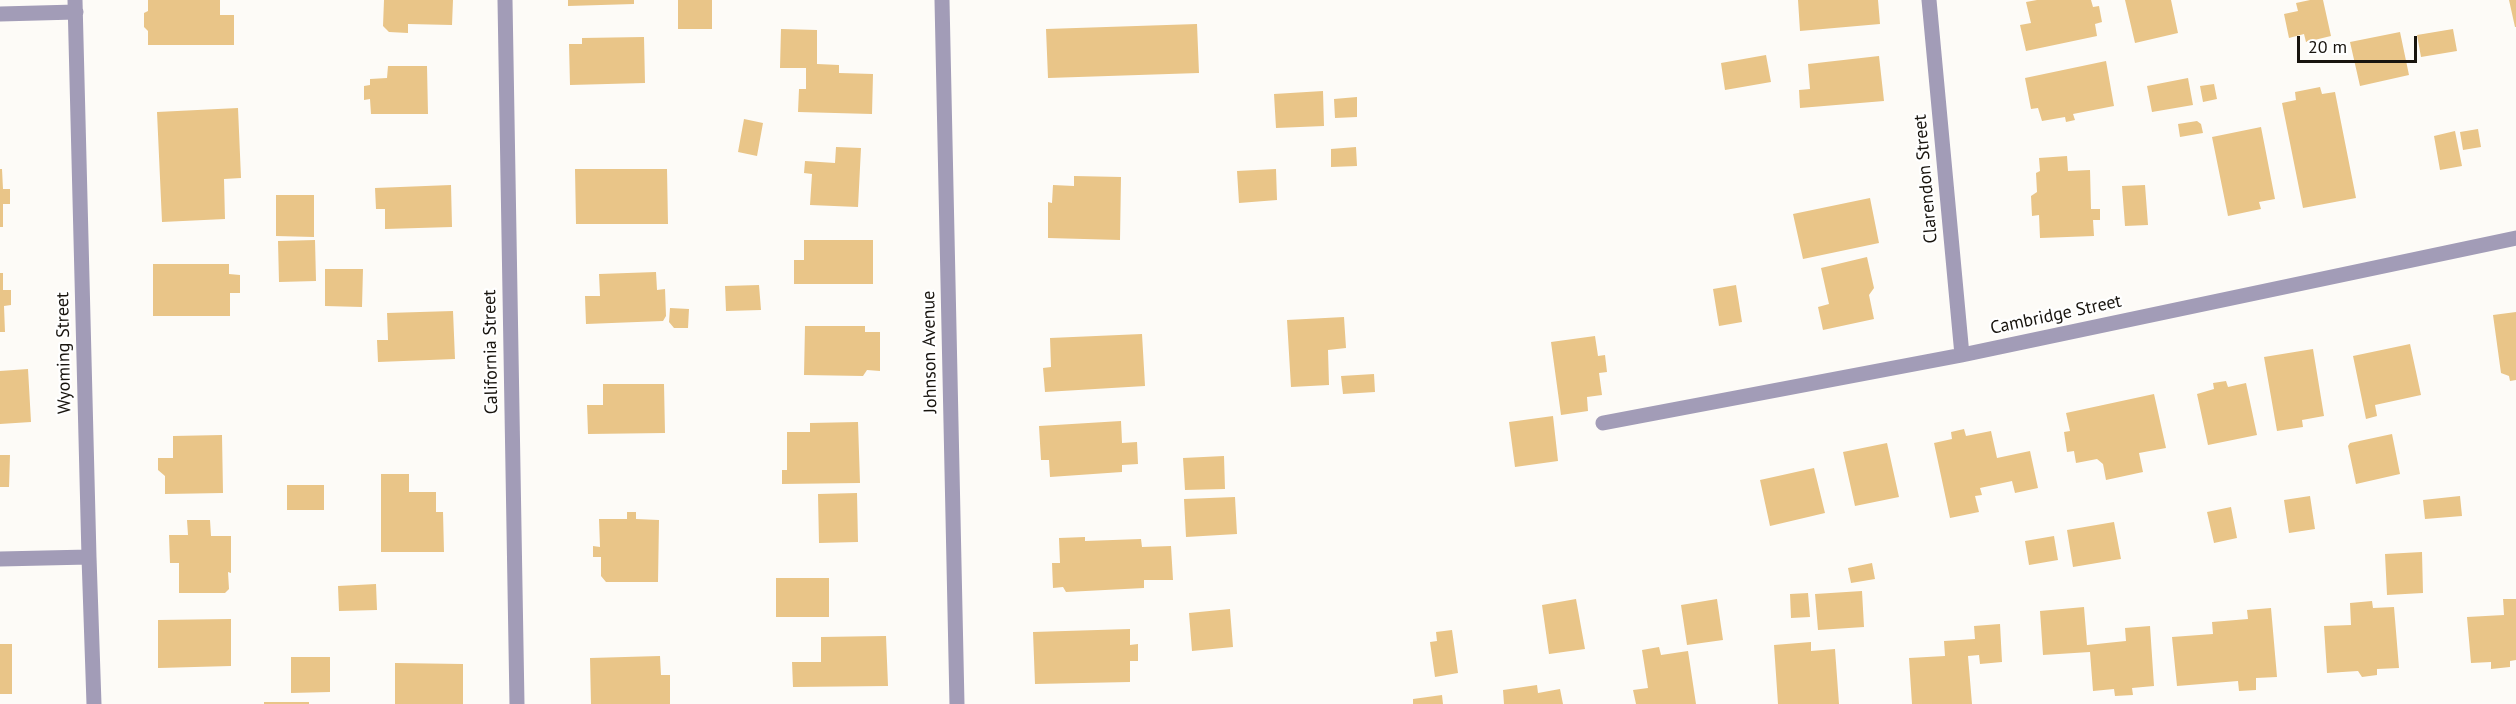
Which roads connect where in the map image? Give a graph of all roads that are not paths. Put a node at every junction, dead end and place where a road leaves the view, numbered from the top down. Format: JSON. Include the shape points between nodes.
{"nodes":[{"id":1,"x":505,"y":0,"type":"edge"},
{"id":2,"x":942,"y":0,"type":"edge"},
{"id":3,"x":1929,"y":0,"type":"edge"},
{"id":4,"x":75,"y":6,"type":"edge"},
{"id":5,"x":0,"y":14,"type":"edge"},
{"id":6,"x":2516,"y":238,"type":"edge"},
{"id":7,"x":1962,"y":355,"type":"junction"},
{"id":8,"x":1603,"y":423,"type":"dead end"},
{"id":9,"x":88,"y":557,"type":"junction"},
{"id":10,"x":0,"y":559,"type":"edge"},
{"id":11,"x":94,"y":704,"type":"edge"},
{"id":12,"x":517,"y":704,"type":"edge"},
{"id":13,"x":957,"y":704,"type":"edge"}],
"edges":[{"from":1,"to":12,"type":"street","name":"California Street"},
{"from":2,"to":13,"type":"street","name":"Johnson Avenue"},
{"from":3,"to":7,"type":"street","name":"Clarendon Street"},
{"from":4,"to":5,"type":"street"},
{"from":4,"to":9,"type":"street","name":"Wyoming Street"},
{"from":6,"to":7,"type":"street","name":"Cambridge Street"},
{"from":7,"to":8,"type":"street","name":"Cambridge Street"},
{"from":9,"to":10,"type":"street"},
{"from":9,"to":11,"type":"street","name":"Wyoming Street"}]}
